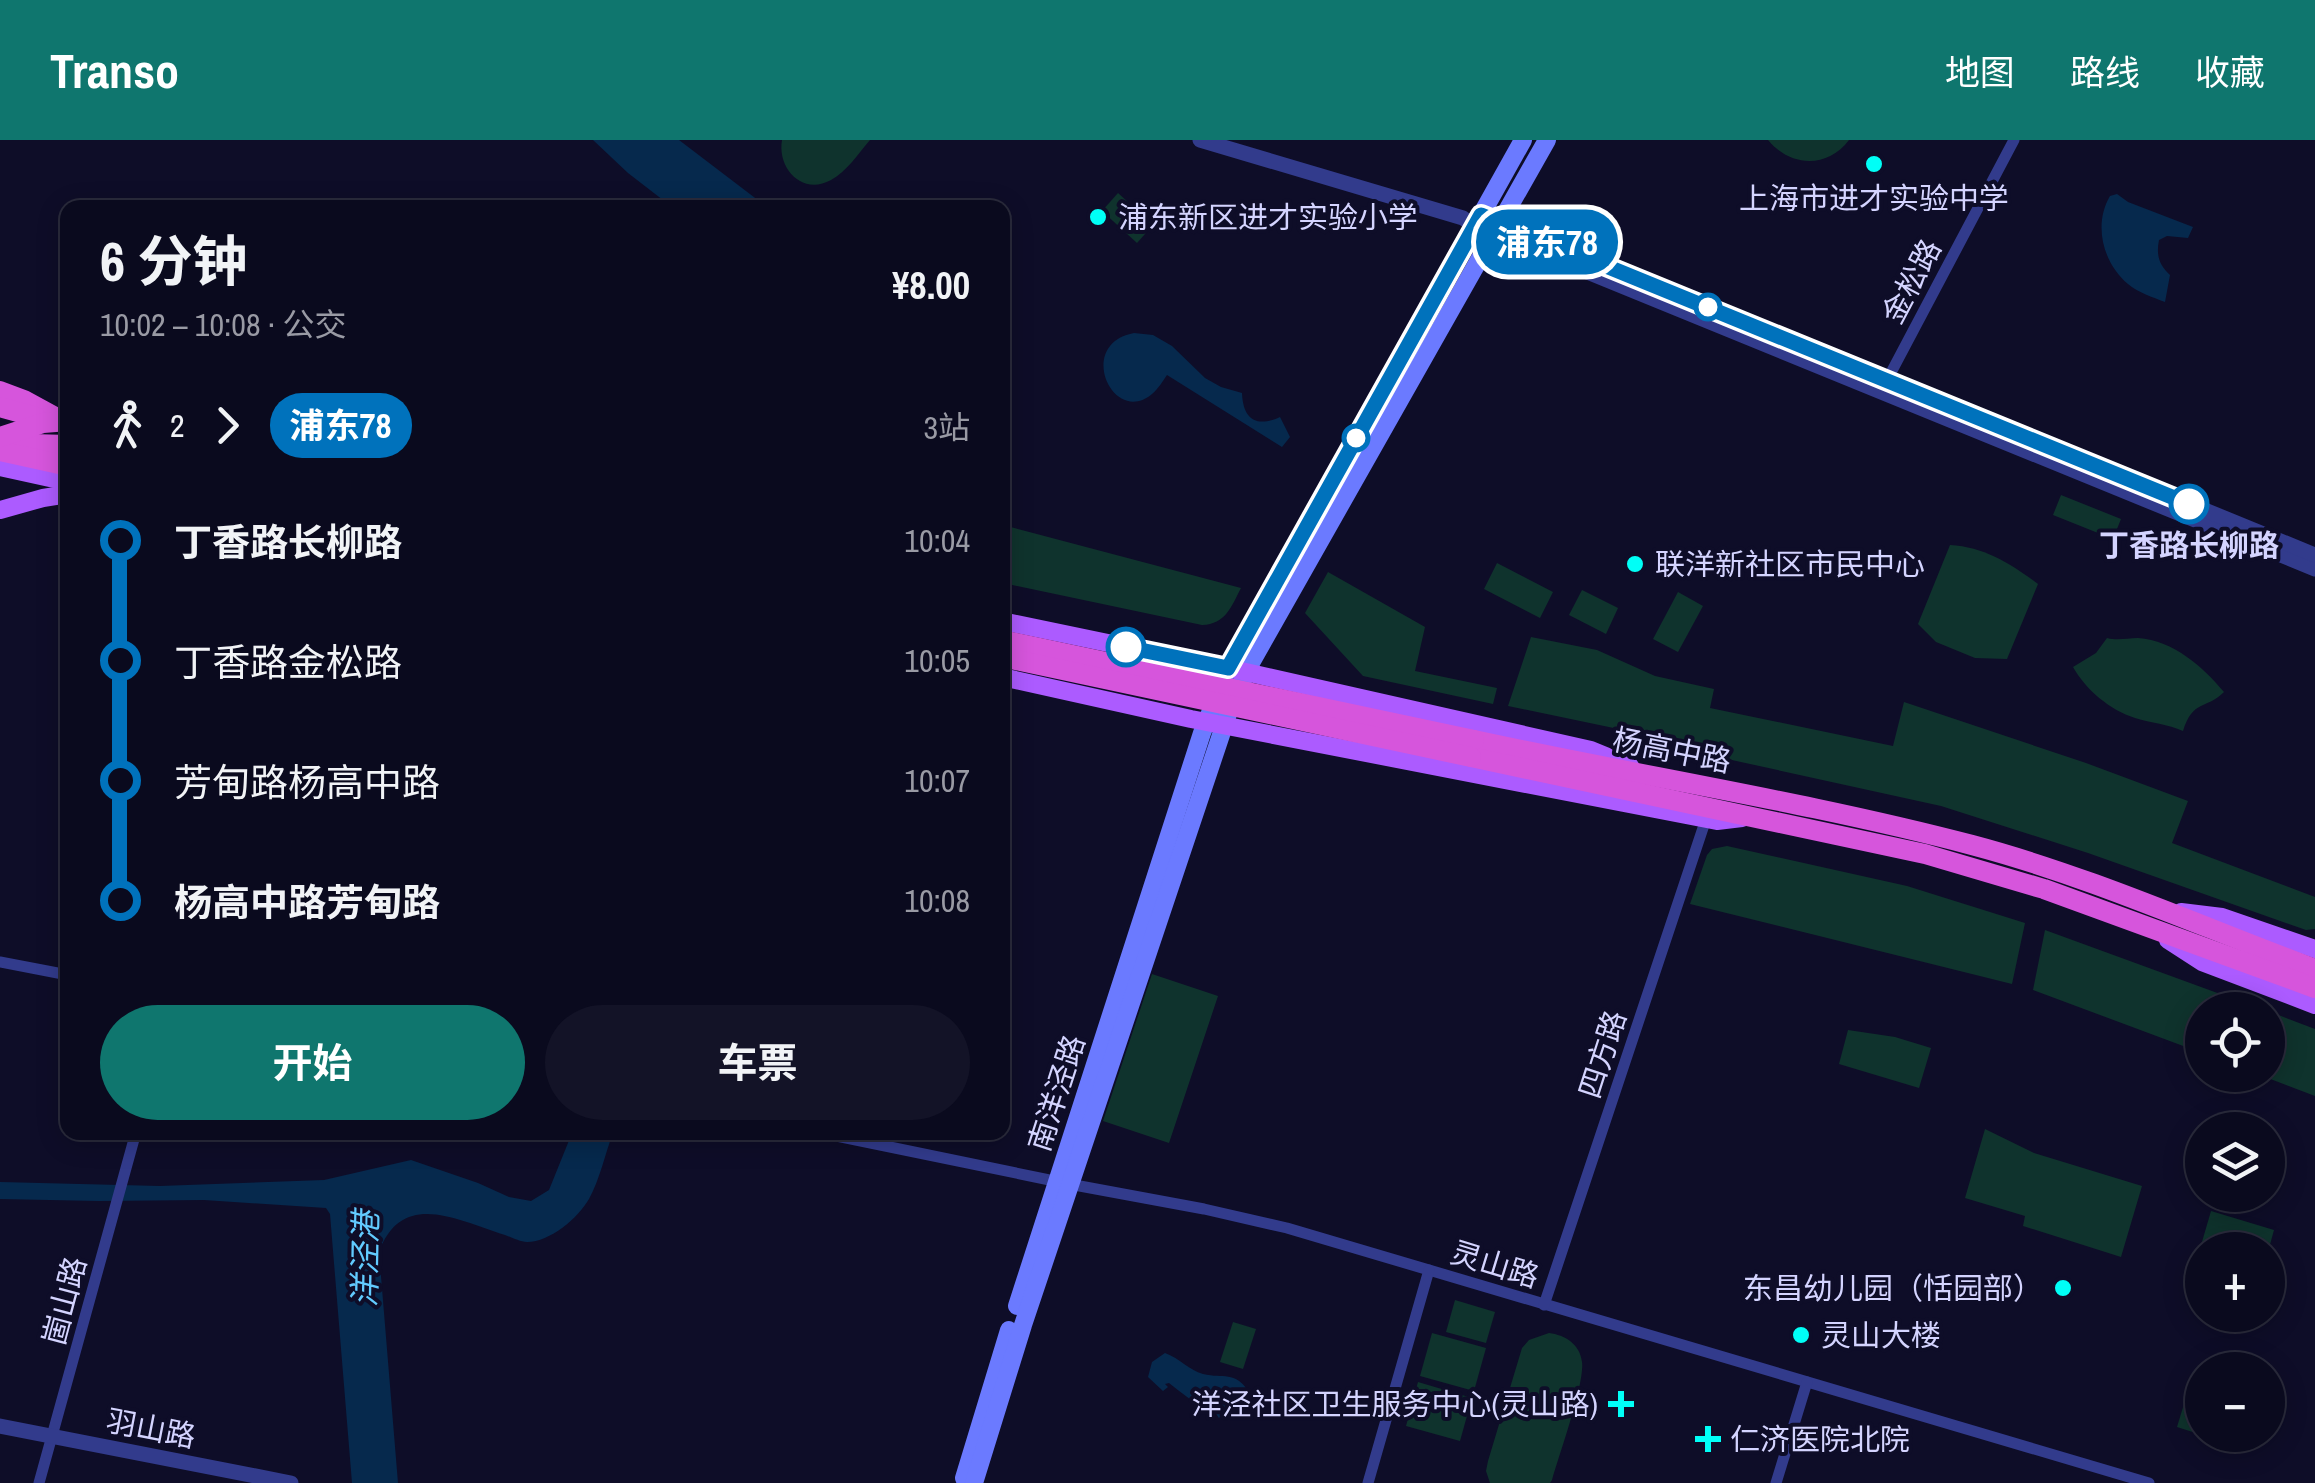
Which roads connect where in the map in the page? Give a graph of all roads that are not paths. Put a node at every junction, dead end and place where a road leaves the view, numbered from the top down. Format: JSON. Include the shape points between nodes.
{"nodes":[{"id":1,"x":1200,"y":140,"type":"edge"},
{"id":2,"x":1523,"y":140,"type":"edge"},
{"id":3,"x":1546,"y":140,"type":"edge"},
{"id":4,"x":2014,"y":140,"type":"edge"},
{"id":5,"x":1473,"y":220,"type":"junction"},
{"id":6,"x":1497,"y":229,"type":"junction"},
{"id":7,"x":1884,"y":387,"type":"junction"},
{"id":8,"x":0,"y":391,"type":"edge"},
{"id":9,"x":0,"y":408,"type":"edge"},
{"id":10,"x":60,"y":419,"type":"edge"},
{"id":11,"x":60,"y":421,"type":"edge"},
{"id":12,"x":60,"y":423,"type":"edge"},
{"id":13,"x":0,"y":437,"type":"edge"},
{"id":14,"x":60,"y":445,"type":"edge"},
{"id":15,"x":0,"y":450,"type":"edge"},
{"id":16,"x":60,"y":464,"type":"edge"},
{"id":17,"x":0,"y":468,"type":"edge"},
{"id":18,"x":60,"y":480,"type":"edge"},
{"id":19,"x":60,"y":495,"type":"edge"},
{"id":20,"x":0,"y":510,"type":"edge"},
{"id":21,"x":2315,"y":555,"type":"edge"},
{"id":22,"x":2315,"y":569,"type":"edge"},
{"id":23,"x":1010,"y":623,"type":"edge"},
{"id":24,"x":1010,"y":642,"type":"edge"},
{"id":25,"x":1010,"y":659,"type":"edge"},
{"id":26,"x":1244,"y":672,"type":"junction"},
{"id":27,"x":1010,"y":679,"type":"edge"},
{"id":28,"x":1214,"y":723,"type":"junction"},
{"id":29,"x":1473,"y":749,"type":"junction"},
{"id":30,"x":1651,"y":776,"type":"junction"},
{"id":31,"x":1754,"y":817,"type":"junction"},
{"id":32,"x":1706,"y":819,"type":"junction"},
{"id":33,"x":2152,"y":918,"type":"junction"},
{"id":34,"x":2233,"y":949,"type":"junction"},
{"id":35,"x":2315,"y":950,"type":"edge"},
{"id":36,"x":0,"y":962,"type":"edge"},
{"id":37,"x":2315,"y":969,"type":"edge"},
{"id":38,"x":60,"y":974,"type":"edge"},
{"id":39,"x":2315,"y":988,"type":"edge"},
{"id":40,"x":2315,"y":1005,"type":"edge"},
{"id":41,"x":134,"y":1140,"type":"edge"},
{"id":42,"x":856,"y":1140,"type":"edge"},
{"id":43,"x":1063,"y":1183,"type":"junction"},
{"id":44,"x":1429,"y":1270,"type":"junction"},
{"id":45,"x":1544,"y":1305,"type":"junction"},
{"id":46,"x":1807,"y":1382,"type":"junction"},
{"id":47,"x":0,"y":1426,"type":"edge"},
{"id":48,"x":53,"y":1437,"type":"junction"},
{"id":49,"x":39,"y":1483,"type":"edge"},
{"id":50,"x":291,"y":1483,"type":"edge"},
{"id":51,"x":962,"y":1483,"type":"edge"},
{"id":52,"x":974,"y":1483,"type":"edge"},
{"id":53,"x":1368,"y":1483,"type":"edge"},
{"id":54,"x":1776,"y":1483,"type":"edge"},
{"id":55,"x":2150,"y":1483,"type":"edge"}],
"edges":[{"from":1,"to":5,"type":"street"},
{"from":2,"to":5,"type":"main road"},
{"from":3,"to":6,"type":"main road"},
{"from":4,"to":7,"type":"street","name":"金松路"},
{"from":5,"to":6,"type":"street"},
{"from":5,"to":26,"type":"main road"},
{"from":6,"to":7,"type":"street"},
{"from":6,"to":26,"type":"main road"},
{"from":7,"to":21,"type":"street"},
{"from":7,"to":22,"type":"street"},
{"from":8,"to":10,"type":"highway"},
{"from":9,"to":11,"type":"highway"},
{"from":12,"to":13,"type":"highway","bridge":true},
{"from":14,"to":15,"type":"highway"},
{"from":15,"to":16,"type":"highway"},
{"from":17,"to":18,"type":"main road"},
{"from":19,"to":20,"type":"main road","bridge":true},
{"from":23,"to":26,"type":"main road"},
{"from":24,"to":29,"type":"highway","name":"杨高中路","bridge":true},
{"from":25,"to":29,"type":"highway","name":"杨高中路","bridge":true},
{"from":26,"to":28,"type":"main road","name":"南洋泾路"},
{"from":26,"to":30,"type":"main road","via":[[1591,750]]},
{"from":27,"to":28,"type":"main road","name":"杨高中路"},
{"from":28,"to":32,"type":"main road","name":"杨高中路"},
{"from":28,"to":43,"type":"main road","name":"南洋泾路"},
{"from":29,"to":30,"type":"highway","name":"杨高中路"},
{"from":29,"to":31,"type":"highway","name":"杨高中路"},
{"from":30,"to":33,"type":"highway","name":"杨高中路","via":[[1973,845],[2042,866]]},
{"from":31,"to":32,"type":"main road","name":"杨高中路"},
{"from":31,"to":33,"type":"highway","name":"杨高中路","via":[[1925,854]]},
{"from":32,"to":45,"type":"street","name":"四方路"},
{"from":33,"to":34,"type":"highway","name":"杨高中路"},
{"from":33,"to":35,"type":"main road","via":[[2222,917]]},
{"from":33,"to":40,"type":"main road","name":"杨高中路","via":[[2202,962]]},
{"from":34,"to":37,"type":"highway","name":"杨高中路"},
{"from":34,"to":39,"type":"highway","name":"杨高中路"},
{"from":36,"to":38,"type":"street"},
{"from":41,"to":48,"type":"street","name":"崮山路"},
{"from":42,"to":43,"type":"street","name":"灵山路"},
{"from":43,"to":44,"type":"street","name":"灵山路","via":[[1246,1218]]},
{"from":43,"to":51,"type":"main road","name":"南洋泾路"},
{"from":43,"to":52,"type":"main road","name":"南洋泾路"},
{"from":44,"to":45,"type":"street","name":"灵山路"},
{"from":44,"to":53,"type":"street"},
{"from":45,"to":46,"type":"street","name":"灵山路"},
{"from":46,"to":54,"type":"street"},
{"from":46,"to":55,"type":"street","name":"灵山路"},
{"from":47,"to":48,"type":"street","name":"羽山路"},
{"from":48,"to":49,"type":"street","name":"崮山路"},
{"from":48,"to":50,"type":"street","name":"羽山路"}]}
